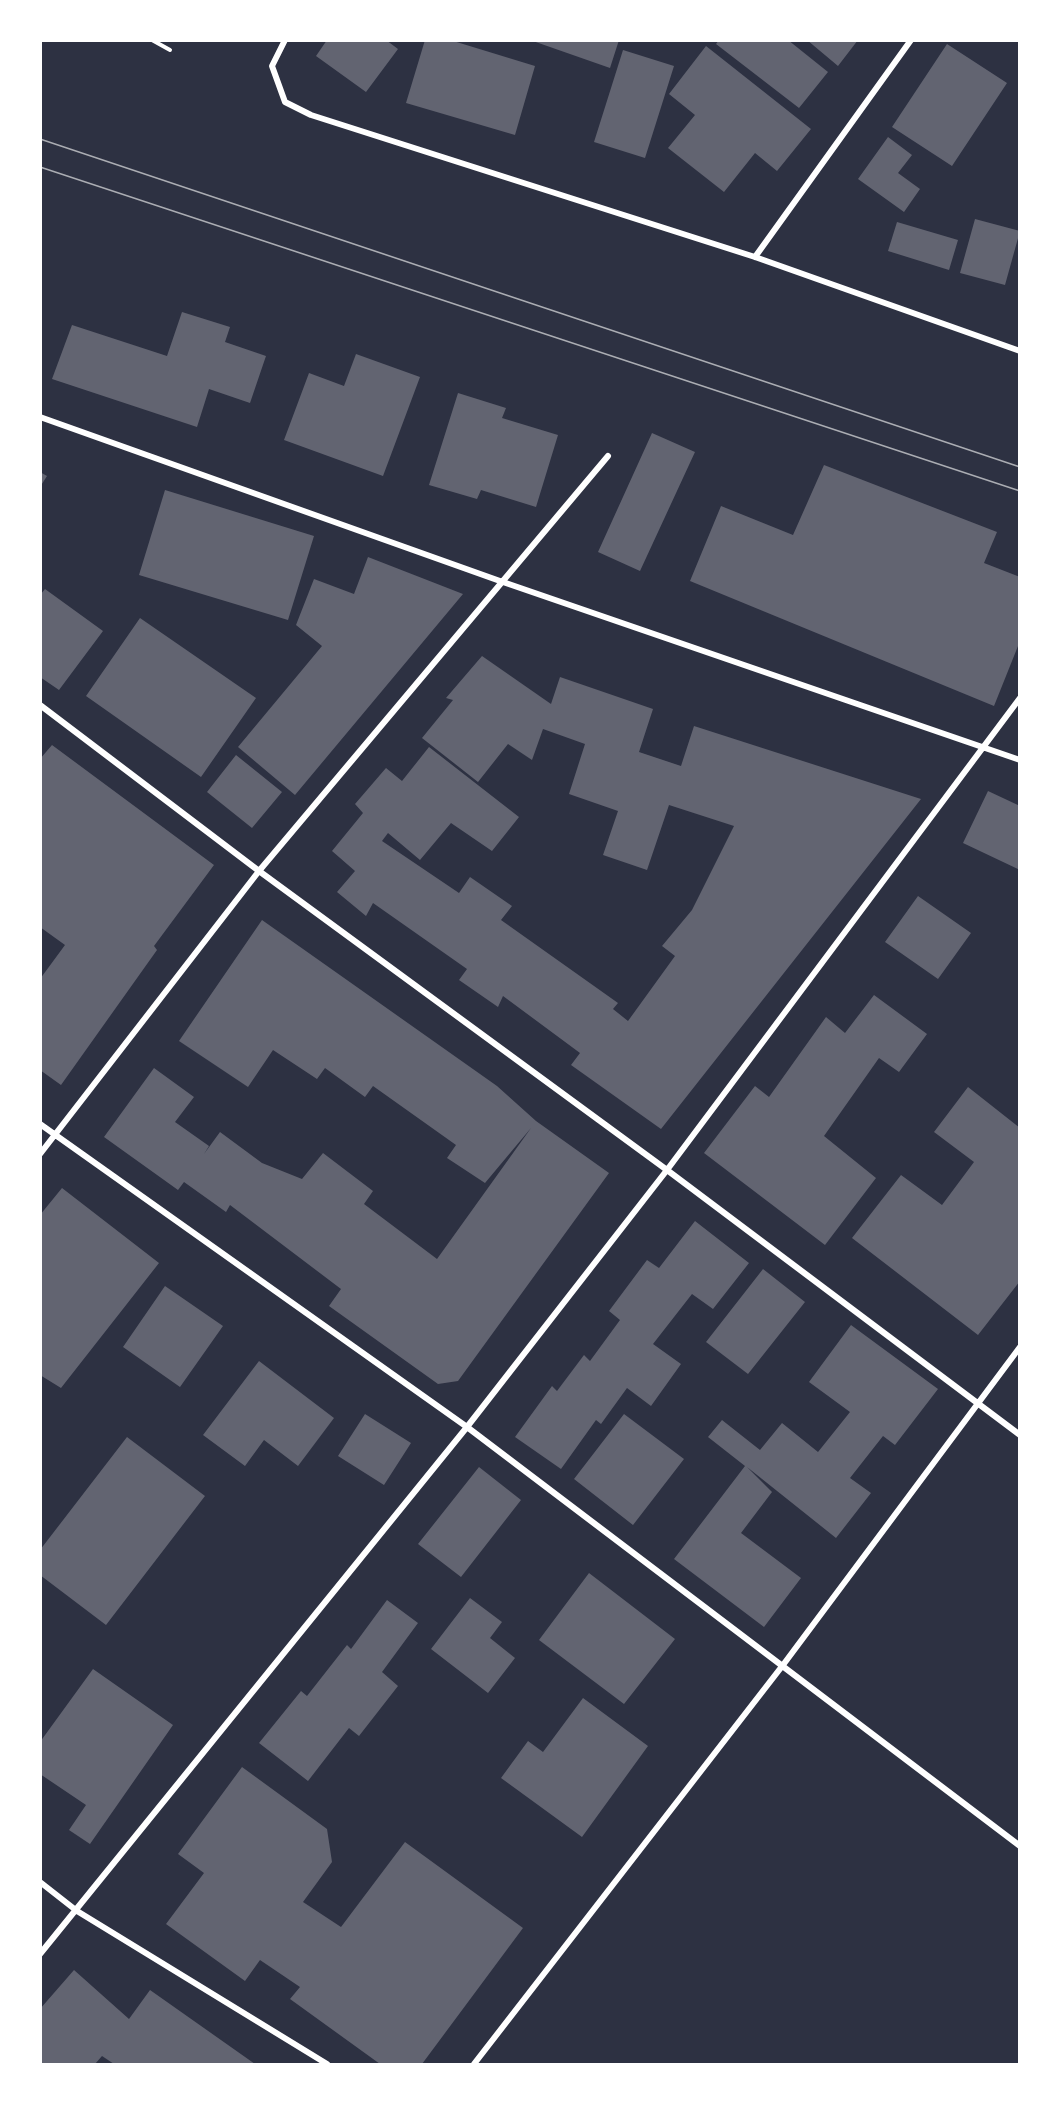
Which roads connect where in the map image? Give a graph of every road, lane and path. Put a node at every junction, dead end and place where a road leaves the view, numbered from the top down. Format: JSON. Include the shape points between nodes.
{"nodes":[{"id":1,"x":152,"y":40,"type":"edge"},
{"id":2,"x":285,"y":40,"type":"edge"},
{"id":3,"x":911,"y":40,"type":"edge"},
{"id":4,"x":170,"y":50,"type":"dead end"},
{"id":5,"x":755,"y":257,"type":"junction"},
{"id":6,"x":1020,"y":351,"type":"edge"},
{"id":7,"x":40,"y":417,"type":"edge"},
{"id":8,"x":608,"y":456,"type":"dead end"},
{"id":9,"x":500,"y":581,"type":"junction"},
{"id":10,"x":1020,"y":698,"type":"edge"},
{"id":11,"x":40,"y":705,"type":"edge"},
{"id":12,"x":983,"y":746,"type":"junction"},
{"id":13,"x":1020,"y":760,"type":"edge"},
{"id":14,"x":259,"y":871,"type":"junction"},
{"id":15,"x":40,"y":1124,"type":"edge"},
{"id":16,"x":56,"y":1136,"type":"junction"},
{"id":17,"x":40,"y":1154,"type":"edge"},
{"id":18,"x":667,"y":1170,"type":"junction"},
{"id":19,"x":1020,"y":1347,"type":"edge"},
{"id":20,"x":976,"y":1404,"type":"junction"},
{"id":21,"x":467,"y":1427,"type":"junction"},
{"id":22,"x":1020,"y":1435,"type":"edge"},
{"id":23,"x":783,"y":1665,"type":"junction"},
{"id":24,"x":1020,"y":1846,"type":"edge"},
{"id":25,"x":40,"y":1882,"type":"edge"},
{"id":26,"x":77,"y":1911,"type":"junction"},
{"id":27,"x":40,"y":1954,"type":"edge"},
{"id":28,"x":327,"y":2064,"type":"edge"},
{"id":29,"x":474,"y":2064,"type":"edge"}],
"edges":[{"from":1,"to":4,"type":"path"},
{"from":2,"to":5,"type":"street","via":[[272,66],[285,102],[311,115]]},
{"from":3,"to":5,"type":"street"},
{"from":5,"to":6,"type":"street"},
{"from":7,"to":9,"type":"street"},
{"from":8,"to":9,"type":"street"},
{"from":9,"to":12,"type":"street"},
{"from":9,"to":14,"type":"street"},
{"from":10,"to":12,"type":"street"},
{"from":11,"to":14,"type":"street"},
{"from":12,"to":13,"type":"street"},
{"from":12,"to":18,"type":"street"},
{"from":14,"to":16,"type":"street"},
{"from":14,"to":18,"type":"street"},
{"from":15,"to":16,"type":"street"},
{"from":16,"to":17,"type":"street"},
{"from":16,"to":21,"type":"street"},
{"from":18,"to":20,"type":"street"},
{"from":18,"to":21,"type":"street"},
{"from":19,"to":20,"type":"street"},
{"from":20,"to":22,"type":"street"},
{"from":20,"to":23,"type":"street"},
{"from":21,"to":23,"type":"street"},
{"from":21,"to":26,"type":"street"},
{"from":23,"to":24,"type":"street"},
{"from":23,"to":29,"type":"street"},
{"from":25,"to":26,"type":"street"},
{"from":26,"to":27,"type":"street"},
{"from":26,"to":28,"type":"street"}]}
